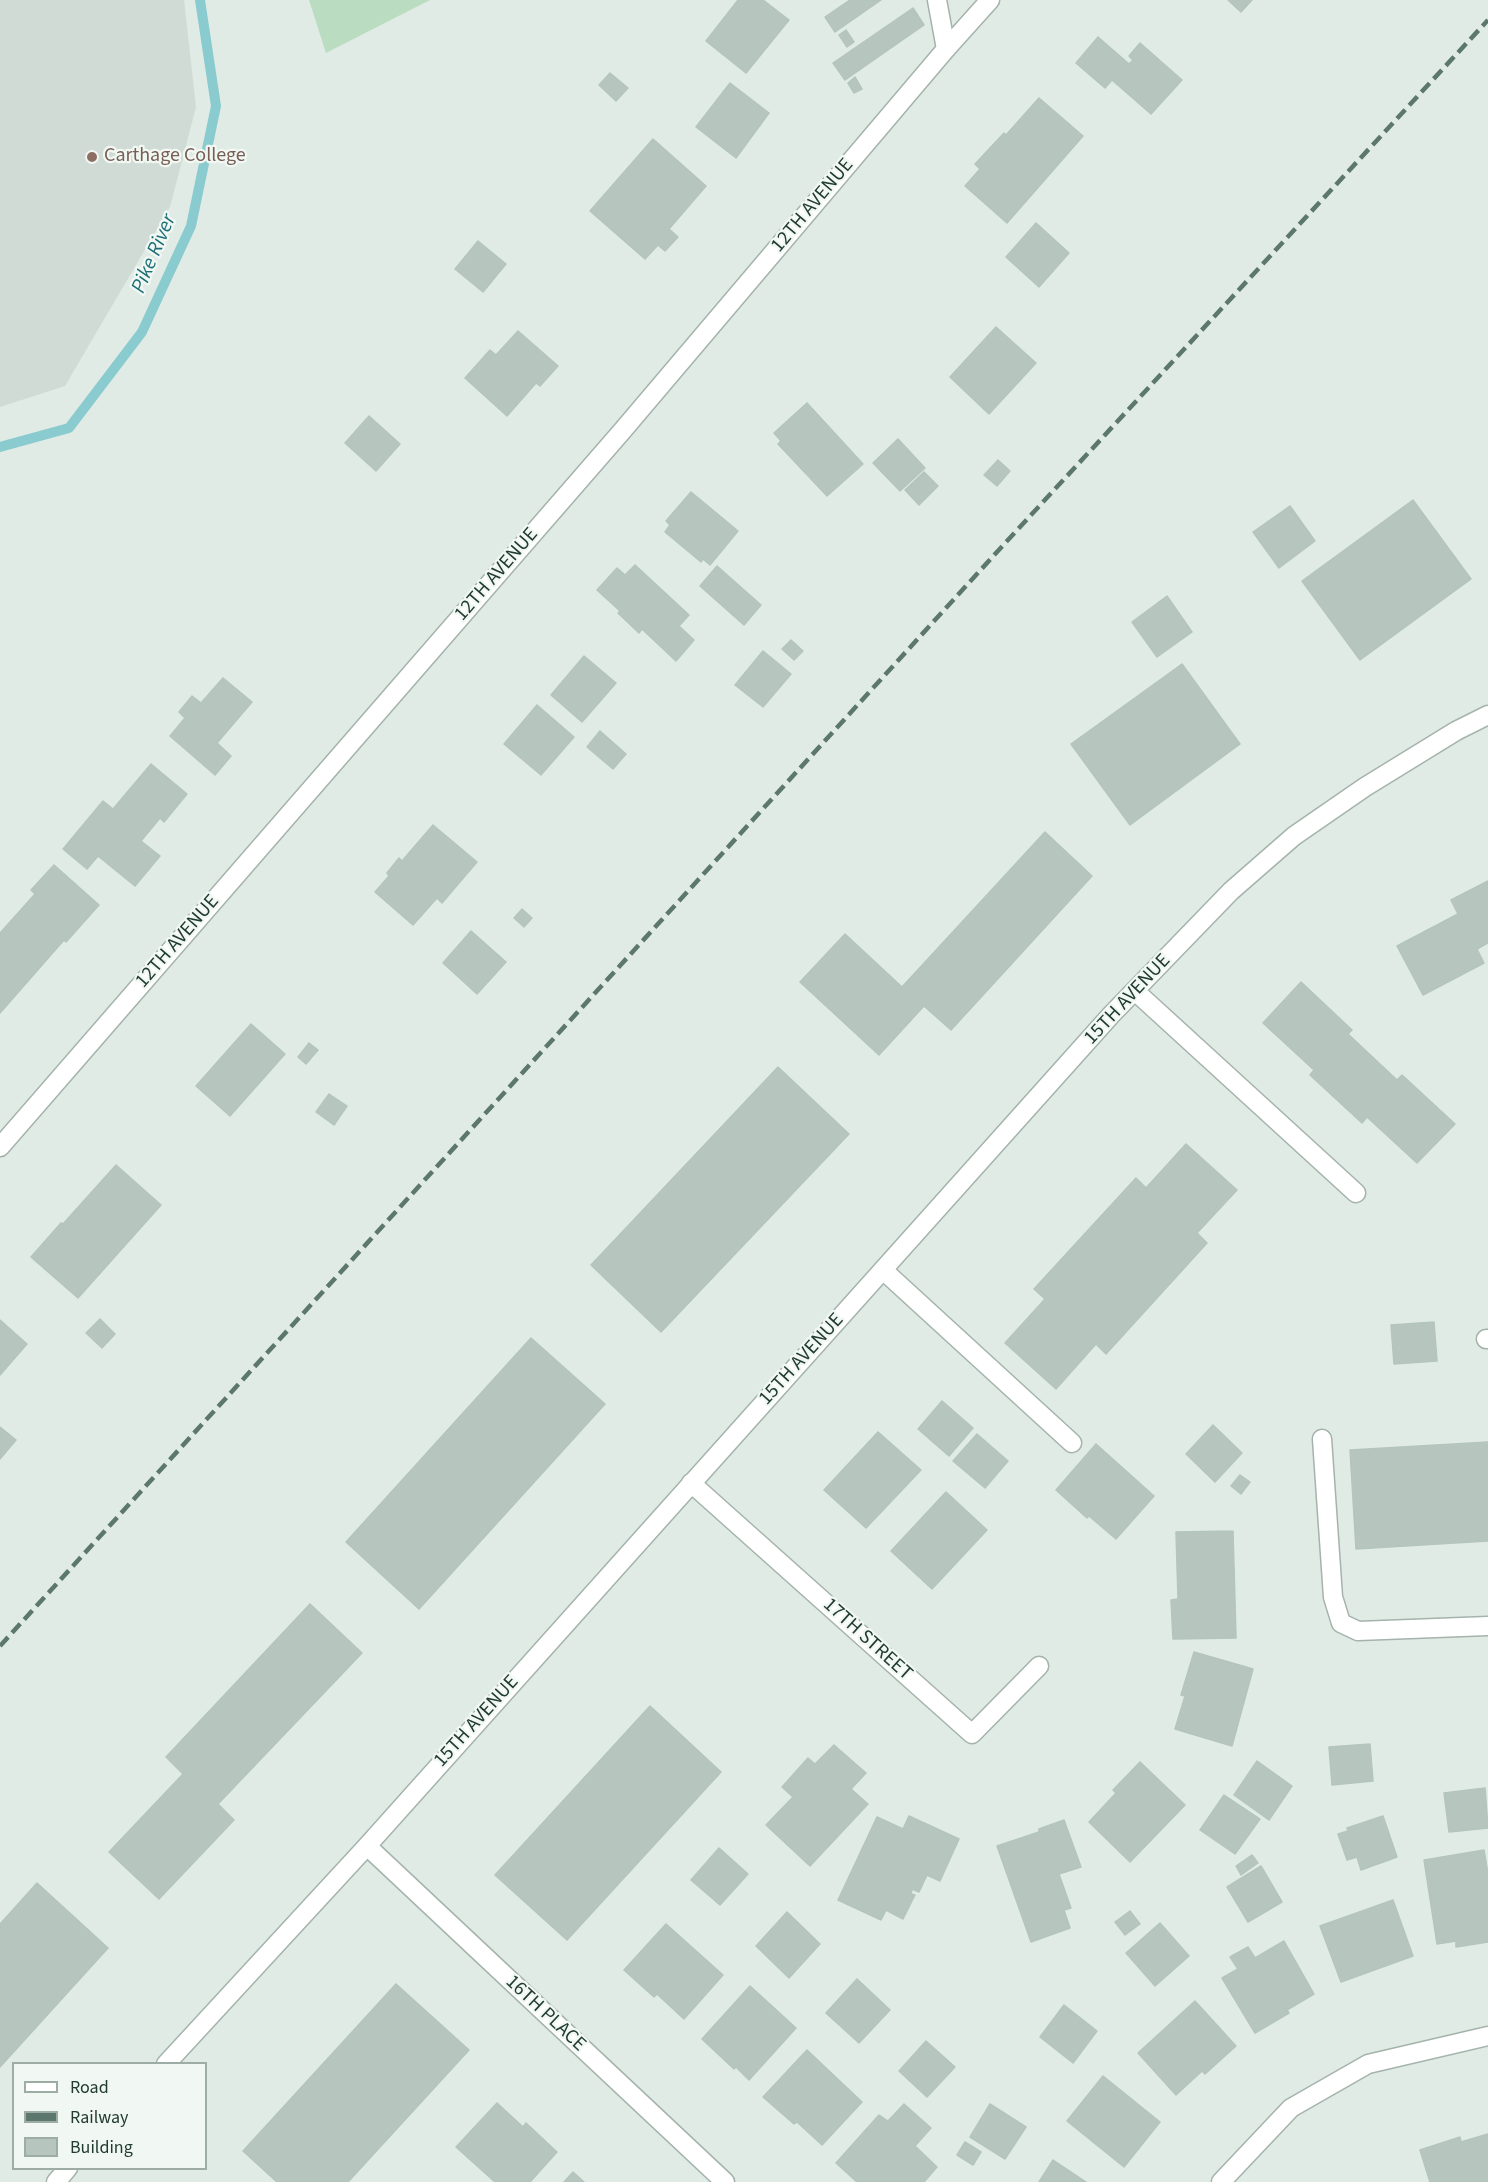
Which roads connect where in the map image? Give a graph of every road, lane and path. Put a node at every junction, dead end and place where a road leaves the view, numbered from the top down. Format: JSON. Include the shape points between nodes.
{"nodes":[{"id":1,"x":937,"y":0,"type":"edge"},
{"id":2,"x":990,"y":0,"type":"edge"},
{"id":3,"x":946,"y":49,"type":"junction"},
{"id":4,"x":1488,"y":715,"type":"edge"},
{"id":5,"x":1135,"y":991,"type":"junction"},
{"id":6,"x":0,"y":1146,"type":"edge"},
{"id":7,"x":1356,"y":1193,"type":"dead end"},
{"id":8,"x":883,"y":1270,"type":"junction"},
{"id":9,"x":1322,"y":1439,"type":"dead end"},
{"id":10,"x":1072,"y":1443,"type":"dead end"},
{"id":11,"x":691,"y":1483,"type":"junction"},
{"id":12,"x":1488,"y":1626,"type":"edge"},
{"id":13,"x":1039,"y":1666,"type":"dead end"},
{"id":14,"x":367,"y":1846,"type":"junction"},
{"id":15,"x":1488,"y":2036,"type":"edge"},
{"id":16,"x":168,"y":2062,"type":"edge"},
{"id":17,"x":67,"y":2170,"type":"edge"},
{"id":18,"x":56,"y":2182,"type":"edge"},
{"id":19,"x":725,"y":2182,"type":"edge"},
{"id":20,"x":1221,"y":2182,"type":"edge"}],
"edges":[{"from":1,"to":3,"type":"street"},
{"from":2,"to":3,"type":"street","name":"12TH AVENUE"},
{"from":3,"to":6,"type":"street","name":"12TH AVENUE","via":[[623,430]]},
{"from":4,"to":5,"type":"street","name":"15TH AVENUE","via":[[1391,770],[1294,836],[1231,891]]},
{"from":5,"to":7,"type":"street"},
{"from":5,"to":8,"type":"street","name":"15TH AVENUE"},
{"from":8,"to":10,"type":"street"},
{"from":8,"to":11,"type":"street","name":"15TH AVENUE"},
{"from":9,"to":12,"type":"street","via":[[1333,1597],[1341,1623],[1358,1631]]},
{"from":11,"to":13,"type":"street","name":"17TH STREET","via":[[972,1734]]},
{"from":11,"to":14,"type":"street","name":"15TH AVENUE"},
{"from":14,"to":16,"type":"street","name":"15TH AVENUE"},
{"from":14,"to":19,"type":"street","name":"16TH PLACE"},
{"from":15,"to":20,"type":"street","via":[[1368,2064],[1291,2108]]},
{"from":17,"to":18,"type":"street"}]}
